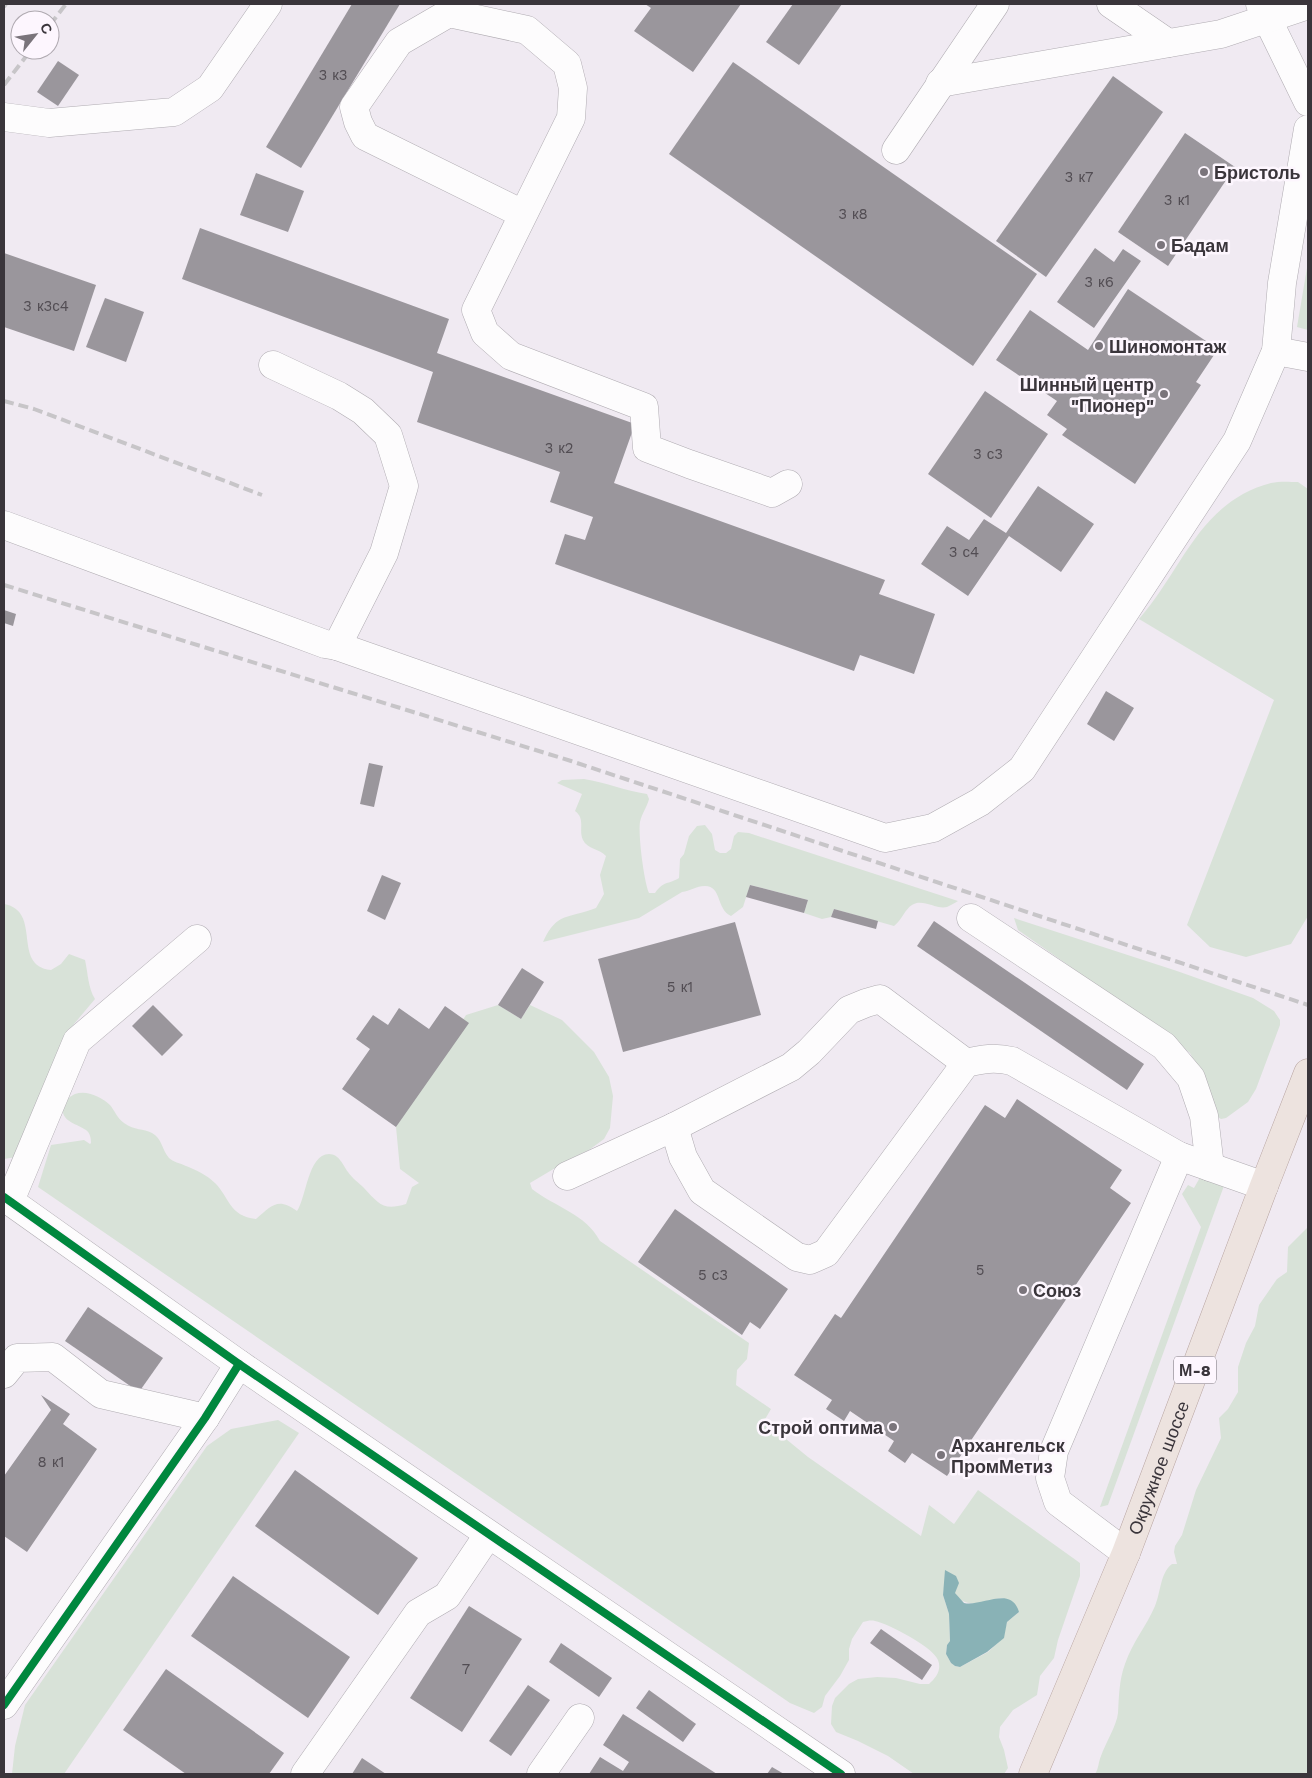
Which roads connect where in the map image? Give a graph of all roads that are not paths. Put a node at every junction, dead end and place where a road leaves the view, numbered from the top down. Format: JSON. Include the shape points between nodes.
{"nodes":[{"id":1,"x":268,"y":4,"type":"edge"},
{"id":2,"x":996,"y":4,"type":"edge"},
{"id":3,"x":1111,"y":4,"type":"edge"},
{"id":4,"x":1308,"y":6,"type":"edge"},
{"id":5,"x":1264,"y":11,"type":"edge"},
{"id":6,"x":1168,"y":43,"type":"junction"},
{"id":7,"x":940,"y":83,"type":"junction"},
{"id":8,"x":1308,"y":102,"type":"edge"},
{"id":9,"x":4,"y":117,"type":"edge"},
{"id":10,"x":1308,"y":129,"type":"edge"},
{"id":11,"x":896,"y":150,"type":"dead end"},
{"id":12,"x":522,"y":214,"type":"junction"},
{"id":13,"x":1276,"y":352,"type":"junction"},
{"id":14,"x":1308,"y":357,"type":"edge"},
{"id":15,"x":272,"y":366,"type":"dead end"},
{"id":16,"x":788,"y":484,"type":"dead end"},
{"id":17,"x":4,"y":526,"type":"edge"},
{"id":18,"x":337,"y":646,"type":"junction"},
{"id":19,"x":971,"y":918,"type":"dead end"},
{"id":20,"x":197,"y":939,"type":"dead end"},
{"id":21,"x":966,"y":1063,"type":"junction"},
{"id":22,"x":1308,"y":1073,"type":"edge"},
{"id":23,"x":674,"y":1127,"type":"junction"},
{"id":24,"x":1179,"y":1156,"type":"junction"},
{"id":25,"x":1210,"y":1167,"type":"junction"},
{"id":26,"x":567,"y":1176,"type":"dead end"},
{"id":27,"x":1264,"y":1186,"type":"junction"},
{"id":28,"x":7,"y":1199,"type":"edge"},
{"id":29,"x":239,"y":1364,"type":"junction"},
{"id":30,"x":4,"y":1374,"type":"edge"},
{"id":31,"x":205,"y":1418,"type":"junction"},
{"id":32,"x":488,"y":1535,"type":"junction"},
{"id":33,"x":1126,"y":1553,"type":"junction"},
{"id":34,"x":4,"y":1705,"type":"edge"},
{"id":35,"x":580,"y":1718,"type":"dead end"},
{"id":36,"x":305,"y":1774,"type":"edge"},
{"id":37,"x":541,"y":1774,"type":"edge"},
{"id":38,"x":841,"y":1774,"type":"edge"},
{"id":39,"x":1033,"y":1774,"type":"edge"}],
"edges":[{"from":1,"to":9,"type":"street","via":[[210,88],[174,112],[49,122]]},
{"from":2,"to":7,"type":"street"},
{"from":3,"to":6,"type":"street"},
{"from":4,"to":5,"type":"street"},
{"from":5,"to":6,"type":"street","via":[[1221,34]]},
{"from":5,"to":8,"type":"street"},
{"from":6,"to":7,"type":"street"},
{"from":7,"to":11,"type":"street"},
{"from":10,"to":13,"type":"street","via":[[1282,283]]},
{"from":12,"to":12,"type":"street","via":[[571,118],[574,88],[567,64],[527,30],[449,13],[399,42],[354,107],[358,122],[365,136]]},
{"from":12,"to":16,"type":"street","via":[[476,310],[485,333],[511,356],[644,407],[647,448],[772,493]]},
{"from":13,"to":14,"type":"street"},
{"from":13,"to":18,"type":"street","via":[[1237,441],[1022,769],[980,802],[933,828],[885,838]]},
{"from":15,"to":18,"type":"street","via":[[364,411],[388,435],[404,486],[384,553]]},
{"from":17,"to":18,"type":"street"},
{"from":19,"to":25,"type":"street","via":[[1164,1046],[1191,1078],[1204,1116]]},
{"from":20,"to":28,"type":"street","via":[[77,1041]]},
{"from":21,"to":23,"type":"street","via":[[880,999],[866,1002],[849,1010],[791,1067]]},
{"from":21,"to":23,"type":"street","via":[[826,1253],[810,1260],[797,1257],[702,1191],[683,1157]]},
{"from":21,"to":24,"type":"street","via":[[982,1058],[1012,1061]]},
{"from":22,"to":27,"type":"main road","name":"Окружное шоссе","number":"М-8"},
{"from":23,"to":26,"type":"street"},
{"from":24,"to":25,"type":"street"},
{"from":24,"to":33,"type":"street","via":[[1054,1451],[1050,1478],[1058,1502]]},
{"from":25,"to":27,"type":"street"},
{"from":27,"to":33,"type":"main road","name":"Окружное шоссе","number":"М-8"},
{"from":28,"to":29,"type":"street"},
{"from":29,"to":31,"type":"street"},
{"from":29,"to":32,"type":"street"},
{"from":30,"to":31,"type":"street","via":[[17,1358],[53,1357],[101,1394]]},
{"from":31,"to":34,"type":"street"},
{"from":32,"to":36,"type":"street","via":[[447,1596],[418,1612]]},
{"from":32,"to":38,"type":"street"},
{"from":33,"to":39,"type":"main road","name":"Окружное шоссе","number":"М-8"},
{"from":35,"to":37,"type":"street"}]}
